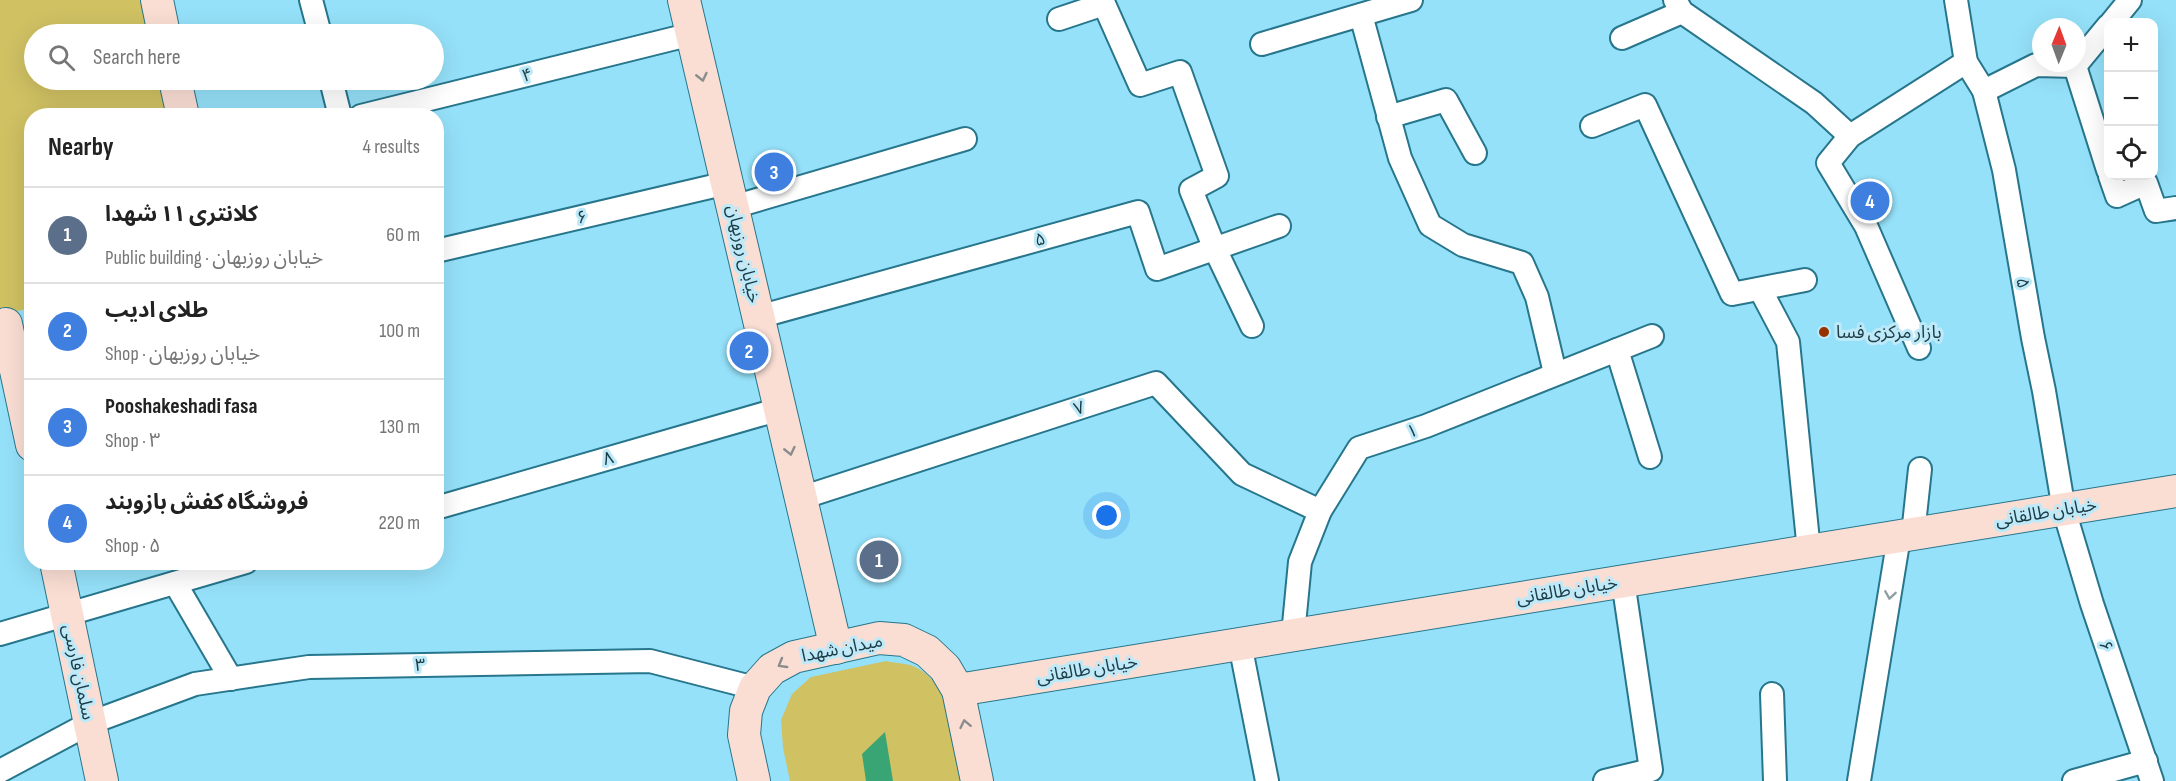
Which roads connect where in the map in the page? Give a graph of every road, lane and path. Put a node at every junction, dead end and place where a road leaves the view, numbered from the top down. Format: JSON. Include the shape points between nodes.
{"nodes":[{"id":1,"x":157,"y":0,"type":"edge"},
{"id":2,"x":311,"y":0,"type":"edge"},
{"id":3,"x":684,"y":0,"type":"edge"},
{"id":4,"x":1956,"y":0,"type":"edge"},
{"id":5,"x":2130,"y":0,"type":"edge"},
{"id":6,"x":1397,"y":2,"type":"edge"},
{"id":7,"x":1678,"y":6,"type":"edge"},
{"id":8,"x":1362,"y":15,"type":"junction"},
{"id":9,"x":2115,"y":18,"type":"edge"},
{"id":10,"x":1059,"y":19,"type":"dead end"},
{"id":11,"x":162,"y":24,"type":"edge"},
{"id":12,"x":317,"y":24,"type":"edge"},
{"id":13,"x":2104,"y":32,"type":"edge"},
{"id":14,"x":692,"y":34,"type":"junction"},
{"id":15,"x":1623,"y":38,"type":"dead end"},
{"id":16,"x":1263,"y":44,"type":"dead end"},
{"id":17,"x":2086,"y":53,"type":"edge"},
{"id":18,"x":1965,"y":62,"type":"junction"},
{"id":19,"x":2032,"y":67,"type":"edge"},
{"id":20,"x":2077,"y":72,"type":"edge"},
{"id":21,"x":177,"y":90,"type":"edge"},
{"id":22,"x":334,"y":90,"type":"edge"},
{"id":23,"x":1984,"y":91,"type":"junction"},
{"id":24,"x":181,"y":108,"type":"edge"},
{"id":25,"x":338,"y":108,"type":"edge"},
{"id":26,"x":393,"y":108,"type":"edge"},
{"id":27,"x":1388,"y":117,"type":"junction"},
{"id":28,"x":1592,"y":126,"type":"dead end"},
{"id":29,"x":1850,"y":136,"type":"junction"},
{"id":30,"x":965,"y":139,"type":"dead end"},
{"id":31,"x":1475,"y":153,"type":"dead end"},
{"id":32,"x":2104,"y":155,"type":"edge"},
{"id":33,"x":2111,"y":180,"type":"edge"},
{"id":34,"x":730,"y":195,"type":"junction"},
{"id":35,"x":2176,"y":208,"type":"edge"},
{"id":36,"x":1280,"y":226,"type":"dead end"},
{"id":37,"x":444,"y":249,"type":"edge"},
{"id":38,"x":1215,"y":249,"type":"junction"},
{"id":39,"x":1805,"y":280,"type":"dead end"},
{"id":40,"x":1760,"y":289,"type":"junction"},
{"id":41,"x":758,"y":317,"type":"junction"},
{"id":42,"x":13,"y":323,"type":"edge"},
{"id":43,"x":1252,"y":326,"type":"dead end"},
{"id":44,"x":1652,"y":336,"type":"dead end"},
{"id":45,"x":1919,"y":348,"type":"dead end"},
{"id":46,"x":1617,"y":350,"type":"junction"},
{"id":47,"x":1556,"y":374,"type":"junction"},
{"id":48,"x":24,"y":394,"type":"edge"},
{"id":49,"x":780,"y":409,"type":"junction"},
{"id":50,"x":1650,"y":457,"type":"dead end"},
{"id":51,"x":1920,"y":469,"type":"dead end"},
{"id":52,"x":2176,"y":491,"type":"edge"},
{"id":53,"x":801,"y":498,"type":"junction"},
{"id":54,"x":444,"y":506,"type":"edge"},
{"id":55,"x":2064,"y":510,"type":"junction"},
{"id":56,"x":1320,"y":511,"type":"junction"},
{"id":57,"x":1906,"y":536,"type":"junction"},
{"id":58,"x":1809,"y":551,"type":"junction"},
{"id":59,"x":58,"y":570,"type":"edge"},
{"id":60,"x":219,"y":570,"type":"edge"},
{"id":61,"x":1623,"y":581,"type":"junction"},
{"id":62,"x":175,"y":583,"type":"junction"},
{"id":63,"x":67,"y":614,"type":"junction"},
{"id":64,"x":0,"y":634,"type":"edge"},
{"id":65,"x":1293,"y":635,"type":"junction"},
{"id":66,"x":1240,"y":644,"type":"junction"},
{"id":67,"x":836,"y":648,"type":"junction"},
{"id":68,"x":231,"y":679,"type":"junction"},
{"id":69,"x":756,"y":688,"type":"junction"},
{"id":70,"x":958,"y":690,"type":"junction"},
{"id":71,"x":1772,"y":694,"type":"dead end"},
{"id":72,"x":90,"y":723,"type":"junction"},
{"id":73,"x":0,"y":771,"type":"edge"},
{"id":74,"x":2149,"y":771,"type":"edge"},
{"id":75,"x":102,"y":781,"type":"edge"},
{"id":76,"x":754,"y":781,"type":"edge"},
{"id":77,"x":977,"y":781,"type":"edge"},
{"id":78,"x":1267,"y":781,"type":"edge"},
{"id":79,"x":1605,"y":781,"type":"edge"},
{"id":80,"x":1775,"y":781,"type":"edge"},
{"id":81,"x":1859,"y":781,"type":"edge"},
{"id":82,"x":2074,"y":781,"type":"edge"}],
"edges":[{"from":1,"to":11,"type":"street"},
{"from":2,"to":12,"type":"street"},
{"from":3,"to":14,"type":"street","name":"خیابان روزبهان"},
{"from":4,"to":18,"type":"street"},
{"from":5,"to":9,"type":"street"},
{"from":6,"to":8,"type":"street"},
{"from":7,"to":15,"type":"street"},
{"from":7,"to":29,"type":"street","via":[[1814,103]]},
{"from":8,"to":16,"type":"street"},
{"from":8,"to":27,"type":"street"},
{"from":10,"to":38,"type":"street","via":[[1104,4],[1140,85],[1180,72],[1217,177],[1191,190]]},
{"from":13,"to":17,"type":"street"},
{"from":14,"to":26,"type":"street","name":"۴"},
{"from":14,"to":34,"type":"street","name":"خیابان روزبهان","one_way":true},
{"from":18,"to":23,"type":"street","name":"۵"},
{"from":18,"to":29,"type":"street"},
{"from":19,"to":23,"type":"street"},
{"from":20,"to":32,"type":"street"},
{"from":21,"to":24,"type":"street"},
{"from":22,"to":25,"type":"street"},
{"from":23,"to":55,"type":"street","name":"۵","via":[[2004,170]]},
{"from":27,"to":31,"type":"street","via":[[1446,100]]},
{"from":27,"to":47,"type":"street","via":[[1400,158],[1430,225],[1463,245],[1522,263],[1537,297]]},
{"from":28,"to":40,"type":"street","via":[[1645,105],[1732,294]]},
{"from":29,"to":45,"type":"street","via":[[1828,163],[1866,226]]},
{"from":30,"to":34,"type":"street"},
{"from":33,"to":35,"type":"street","via":[[2117,196],[2146,183],[2156,211]]},
{"from":34,"to":37,"type":"street","name":"۶"},
{"from":34,"to":41,"type":"street","name":"خیابان روزبهان"},
{"from":36,"to":38,"type":"street","name":"۵"},
{"from":38,"to":41,"type":"street","name":"۵","via":[[1157,269],[1138,212]]},
{"from":38,"to":43,"type":"street"},
{"from":39,"to":40,"type":"street"},
{"from":40,"to":58,"type":"street","via":[[1788,342]]},
{"from":41,"to":49,"type":"street","name":"خیابان روزبهان"},
{"from":42,"to":48,"type":"street"},
{"from":44,"to":46,"type":"street","name":"۱"},
{"from":46,"to":47,"type":"street","name":"۱"},
{"from":46,"to":50,"type":"street"},
{"from":47,"to":56,"type":"street","name":"۱","via":[[1359,448]]},
{"from":49,"to":53,"type":"street","name":"خیابان روزبهان","one_way":true},
{"from":49,"to":54,"type":"street","name":"۸"},
{"from":51,"to":57,"type":"street"},
{"from":52,"to":55,"type":"street","name":"خیابان طالقانی"},
{"from":53,"to":56,"type":"street","name":"۷","via":[[1155,383],[1242,474]]},
{"from":53,"to":67,"type":"street","name":"خیابان روزبهان"},
{"from":55,"to":57,"type":"street","name":"خیابان طالقانی"},
{"from":55,"to":74,"type":"street","name":"۶"},
{"from":56,"to":65,"type":"street","name":"۱","via":[[1300,562]]},
{"from":57,"to":58,"type":"street","name":"خیابان طالقانی"},
{"from":57,"to":81,"type":"street","one_way":true},
{"from":58,"to":61,"type":"street","name":"خیابان طالقانی"},
{"from":59,"to":63,"type":"street","name":"سلمان فارسی"},
{"from":60,"to":62,"type":"street"},
{"from":61,"to":65,"type":"street","name":"خیابان طالقانی"},
{"from":61,"to":79,"type":"street","via":[[1652,770]]},
{"from":62,"to":63,"type":"street"},
{"from":62,"to":68,"type":"street"},
{"from":63,"to":64,"type":"street"},
{"from":63,"to":72,"type":"street","name":"سلمان فارسی"},
{"from":65,"to":66,"type":"street","name":"خیابان طالقانی"},
{"from":66,"to":70,"type":"street","name":"خیابان طالقانی"},
{"from":66,"to":78,"type":"street"},
{"from":67,"to":69,"type":"street","name":"میدان شهدا","one_way":true,"via":[[794,657],[772,669]]},
{"from":67,"to":70,"type":"street","name":"میدان شهدا","via":[[879,638],[904,640],[933,656]]},
{"from":68,"to":69,"type":"street","name":"۳","via":[[309,667],[650,661]]},
{"from":68,"to":72,"type":"street","name":"۳","via":[[195,684]]},
{"from":69,"to":76,"type":"street","name":"میدان شهدا","via":[[746,711],[744,735]]},
{"from":77,"to":70,"type":"street","name":"میدان شهدا","one_way":true},
{"from":71,"to":80,"type":"street"},
{"from":72,"to":73,"type":"street"},
{"from":72,"to":75,"type":"street","name":"سلمان فارسی"},
{"from":74,"to":82,"type":"street"}]}
